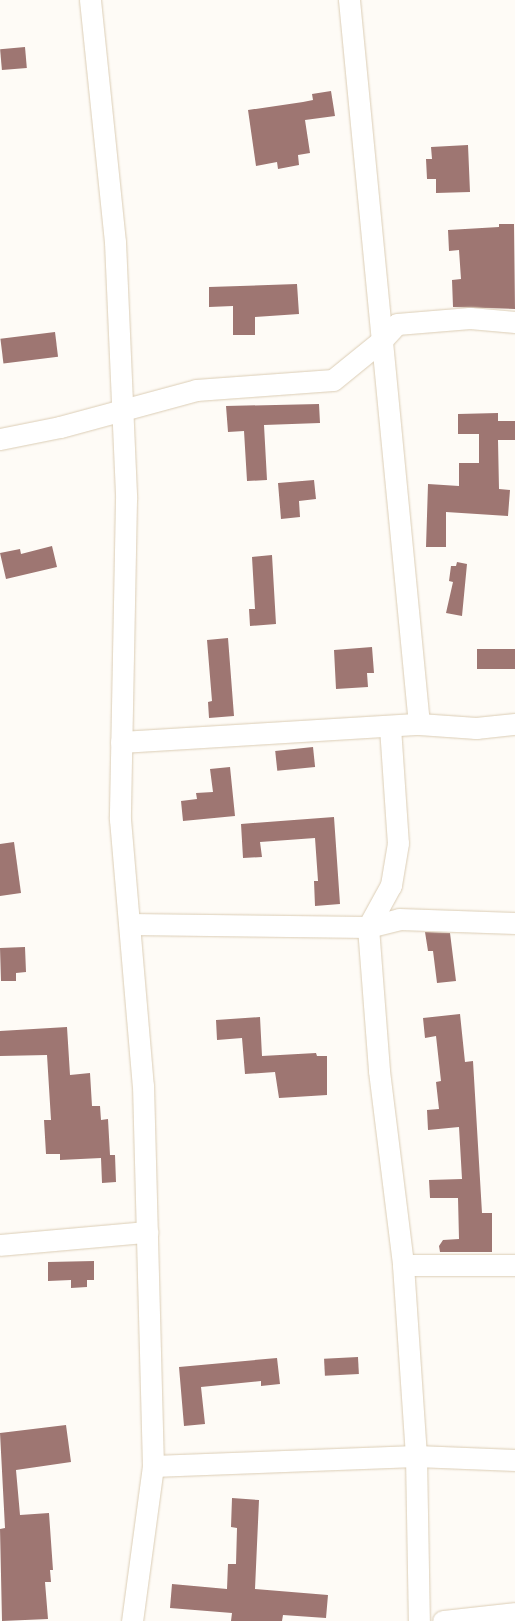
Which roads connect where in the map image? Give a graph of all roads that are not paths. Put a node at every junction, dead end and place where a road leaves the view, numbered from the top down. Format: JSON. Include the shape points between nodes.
{"nodes":[{"id":1,"x":90,"y":0,"type":"edge"},
{"id":2,"x":349,"y":0,"type":"edge"},
{"id":3,"x":515,"y":322,"type":"edge"},
{"id":4,"x":381,"y":341,"type":"junction"},
{"id":5,"x":122,"y":410,"type":"junction"},
{"id":6,"x":0,"y":439,"type":"edge"},
{"id":7,"x":419,"y":724,"type":"junction"},
{"id":8,"x":515,"y":724,"type":"edge"},
{"id":9,"x":390,"y":727,"type":"junction"},
{"id":10,"x":121,"y":742,"type":"junction"},
{"id":11,"x":515,"y":923,"type":"edge"},
{"id":12,"x":130,"y":924,"type":"junction"},
{"id":13,"x":368,"y":927,"type":"junction"},
{"id":14,"x":147,"y":1232,"type":"junction"},
{"id":15,"x":0,"y":1245,"type":"edge"},
{"id":16,"x":403,"y":1265,"type":"junction"},
{"id":17,"x":515,"y":1265,"type":"edge"},
{"id":18,"x":416,"y":1456,"type":"junction"},
{"id":19,"x":515,"y":1460,"type":"edge"},
{"id":20,"x":153,"y":1466,"type":"junction"},
{"id":21,"x":515,"y":1613,"type":"edge"},
{"id":22,"x":132,"y":1621,"type":"edge"},
{"id":23,"x":419,"y":1621,"type":"edge"},
{"id":24,"x":443,"y":1621,"type":"edge"}],
"edges":[{"from":1,"to":5,"type":"street","via":[[115,242]]},
{"from":2,"to":4,"type":"street"},
{"from":3,"to":4,"type":"street","via":[[470,318],[397,324]]},
{"from":4,"to":5,"type":"street","via":[[333,380],[196,390]]},
{"from":4,"to":7,"type":"street"},
{"from":5,"to":6,"type":"street"},
{"from":5,"to":10,"type":"street","via":[[126,499]]},
{"from":7,"to":8,"type":"street","via":[[476,728]]},
{"from":7,"to":9,"type":"street"},
{"from":9,"to":10,"type":"street"},
{"from":9,"to":13,"type":"street","via":[[398,843],[391,885]]},
{"from":10,"to":12,"type":"street","via":[[120,819]]},
{"from":11,"to":13,"type":"street","via":[[399,919]]},
{"from":12,"to":13,"type":"street"},
{"from":12,"to":14,"type":"street","via":[[144,1084]]},
{"from":13,"to":16,"type":"street","via":[[379,1072]]},
{"from":14,"to":15,"type":"street"},
{"from":14,"to":20,"type":"street"},
{"from":16,"to":17,"type":"street"},
{"from":16,"to":18,"type":"street"},
{"from":18,"to":19,"type":"street"},
{"from":18,"to":20,"type":"street"},
{"from":18,"to":23,"type":"street"},
{"from":20,"to":22,"type":"street"},
{"from":21,"to":24,"type":"street"}]}
